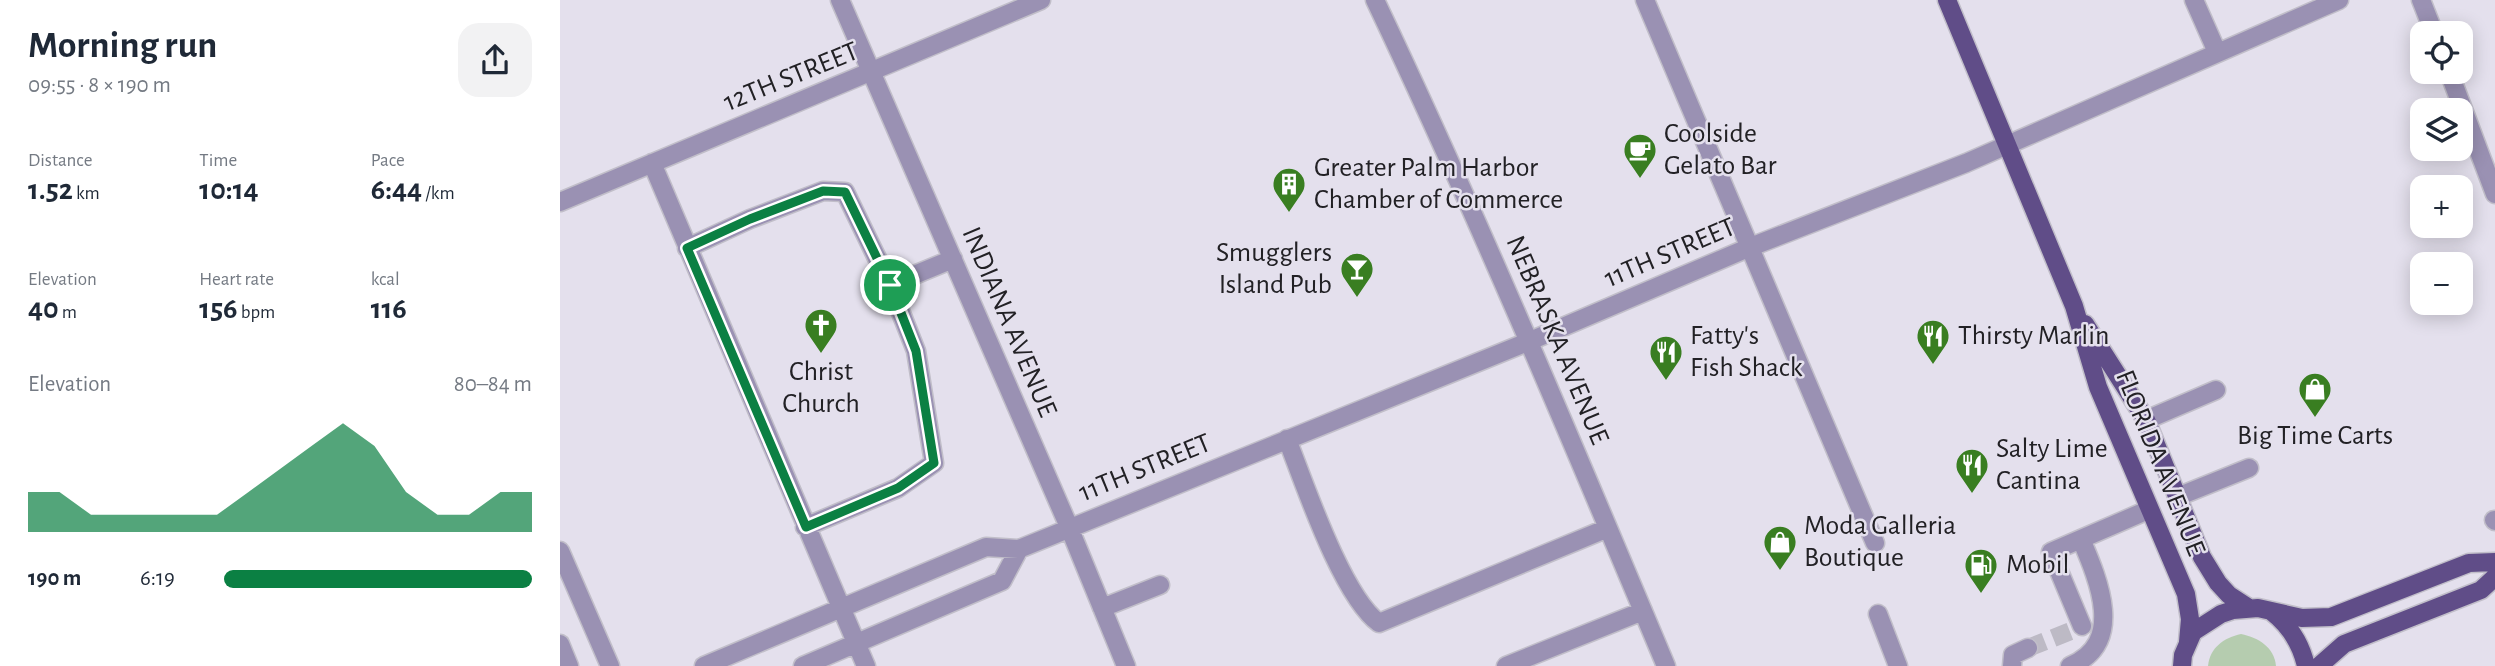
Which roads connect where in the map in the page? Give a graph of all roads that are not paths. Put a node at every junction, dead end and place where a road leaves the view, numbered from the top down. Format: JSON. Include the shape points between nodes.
{"nodes":[{"id":1,"x":840,"y":0,"type":"edge"},
{"id":2,"x":1041,"y":0,"type":"edge"},
{"id":3,"x":1375,"y":0,"type":"edge"},
{"id":4,"x":1645,"y":0,"type":"edge"},
{"id":5,"x":1947,"y":0,"type":"edge"},
{"id":6,"x":2194,"y":0,"type":"edge"},
{"id":7,"x":2339,"y":0,"type":"edge"},
{"id":8,"x":2421,"y":0,"type":"edge"},
{"id":9,"x":2429,"y":21,"type":"edge"},
{"id":10,"x":2217,"y":52,"type":"junction"},
{"id":11,"x":872,"y":72,"type":"junction"},
{"id":12,"x":2454,"y":84,"type":"edge"},
{"id":13,"x":2007,"y":145,"type":"junction"},
{"id":14,"x":652,"y":163,"type":"junction"},
{"id":15,"x":2495,"y":194,"type":"edge"},
{"id":16,"x":560,"y":202,"type":"edge"},
{"id":17,"x":687,"y":248,"type":"junction"},
{"id":18,"x":1748,"y":248,"type":"junction"},
{"id":19,"x":953,"y":259,"type":"junction"},
{"id":20,"x":890,"y":285,"type":"junction"},
{"id":21,"x":2074,"y":306,"type":"junction"},
{"id":22,"x":1530,"y":341,"type":"junction"},
{"id":23,"x":2216,"y":390,"type":"dead end"},
{"id":24,"x":2146,"y":420,"type":"junction"},
{"id":25,"x":1287,"y":439,"type":"junction"},
{"id":26,"x":2249,"y":468,"type":"dead end"},
{"id":27,"x":2177,"y":497,"type":"junction"},
{"id":28,"x":2148,"y":510,"type":"junction"},
{"id":29,"x":806,"y":527,"type":"junction"},
{"id":30,"x":1069,"y":527,"type":"junction"},
{"id":31,"x":1608,"y":528,"type":"junction"},
{"id":32,"x":2081,"y":539,"type":"junction"},
{"id":33,"x":1875,"y":543,"type":"dead end"},
{"id":34,"x":1019,"y":549,"type":"junction"},
{"id":35,"x":560,"y":551,"type":"edge"},
{"id":36,"x":2495,"y":562,"type":"edge"},
{"id":37,"x":2495,"y":577,"type":"edge"},
{"id":38,"x":1160,"y":585,"type":"dead end"},
{"id":39,"x":1102,"y":608,"type":"junction"},
{"id":40,"x":2249,"y":608,"type":"junction"},
{"id":41,"x":842,"y":610,"type":"junction"},
{"id":42,"x":2269,"y":610,"type":"junction"},
{"id":43,"x":1643,"y":611,"type":"junction"},
{"id":44,"x":1878,"y":614,"type":"dead end"},
{"id":45,"x":2103,"y":618,"type":"junction"},
{"id":46,"x":560,"y":644,"type":"edge"},
{"id":47,"x":858,"y":644,"type":"junction"},
{"id":48,"x":2028,"y":648,"type":"tunnel mouth"},
{"id":49,"x":2182,"y":657,"type":"edge"},
{"id":50,"x":569,"y":666,"type":"edge"},
{"id":51,"x":610,"y":666,"type":"edge"},
{"id":52,"x":704,"y":666,"type":"edge"},
{"id":53,"x":803,"y":666,"type":"edge"},
{"id":54,"x":866,"y":666,"type":"edge"},
{"id":55,"x":1126,"y":666,"type":"edge"},
{"id":56,"x":1506,"y":666,"type":"edge"},
{"id":57,"x":1666,"y":666,"type":"edge"},
{"id":58,"x":1898,"y":666,"type":"edge"},
{"id":59,"x":2012,"y":666,"type":"edge"},
{"id":60,"x":2070,"y":666,"type":"edge"},
{"id":61,"x":2306,"y":666,"type":"edge"},
{"id":62,"x":2319,"y":666,"type":"edge"}],
"edges":[{"from":1,"to":11,"type":"street","name":"INDIANA AVENUE"},
{"from":2,"to":11,"type":"street","name":"12TH STREET"},
{"from":3,"to":22,"type":"street","name":"NEBRASKA AVENUE"},
{"from":4,"to":18,"type":"street"},
{"from":5,"to":13,"type":"main road","name":"FLORIDA AVENUE"},
{"from":6,"to":10,"type":"street"},
{"from":7,"to":10,"type":"street","name":"11TH STREET"},
{"from":8,"to":9,"type":"street"},
{"from":10,"to":13,"type":"street","name":"11TH STREET"},
{"from":11,"to":14,"type":"street","name":"12TH STREET"},
{"from":11,"to":19,"type":"street","name":"INDIANA AVENUE"},
{"from":12,"to":15,"type":"street"},
{"from":13,"to":18,"type":"street","name":"11TH STREET"},
{"from":13,"to":21,"type":"main road","name":"FLORIDA AVENUE"},
{"from":14,"to":16,"type":"street","name":"12TH STREET"},
{"from":14,"to":17,"type":"street"},
{"from":17,"to":20,"type":"street","via":[[823,191],[845,192]]},
{"from":17,"to":29,"type":"street"},
{"from":18,"to":22,"type":"street","name":"11TH STREET"},
{"from":18,"to":33,"type":"street"},
{"from":19,"to":20,"type":"street"},
{"from":19,"to":30,"type":"street","name":"INDIANA AVENUE"},
{"from":20,"to":29,"type":"street","via":[[916,351],[934,463],[898,488]]},
{"from":21,"to":24,"type":"main road","name":"FLORIDA AVENUE"},
{"from":21,"to":28,"type":"main road","name":"FLORIDA AVENUE","via":[[2098,387]]},
{"from":22,"to":25,"type":"street","name":"11TH STREET"},
{"from":22,"to":31,"type":"street","name":"NEBRASKA AVENUE"},
{"from":23,"to":24,"type":"street"},
{"from":24,"to":27,"type":"main road","name":"FLORIDA AVENUE"},
{"from":25,"to":30,"type":"street","name":"11TH STREET"},
{"from":25,"to":31,"type":"street","via":[[1343,575],[1367,615],[1379,623]]},
{"from":26,"to":27,"type":"street"},
{"from":27,"to":40,"type":"main road","name":"FLORIDA AVENUE","via":[[2218,583]]},
{"from":28,"to":32,"type":"street"},
{"from":28,"to":49,"type":"main road","name":"FLORIDA AVENUE","via":[[2186,594],[2190,619]]},
{"from":29,"to":41,"type":"street"},
{"from":30,"to":34,"type":"street","name":"11TH STREET"},
{"from":30,"to":39,"type":"street","name":"INDIANA AVENUE"},
{"from":31,"to":43,"type":"street","name":"NEBRASKA AVENUE"},
{"from":32,"to":45,"type":"street","via":[[2103,601]]},
{"from":32,"to":45,"type":"street","via":[[2051,552],[2076,629]]},
{"from":34,"to":41,"type":"street","name":"11TH STREET","via":[[986,547]]},
{"from":34,"to":47,"type":"street","via":[[1002,581]]},
{"from":35,"to":51,"type":"street"},
{"from":36,"to":42,"type":"main road","via":[[2469,563],[2331,617],[2302,618]]},
{"from":37,"to":62,"type":"main road","via":[[2481,590],[2344,644]]},
{"from":38,"to":39,"type":"street"},
{"from":39,"to":55,"type":"street","name":"INDIANA AVENUE"},
{"from":40,"to":42,"type":"main road"},
{"from":40,"to":49,"type":"main road","via":[[2210,619],[2193,632]]},
{"from":41,"to":47,"type":"street"},
{"from":41,"to":52,"type":"street","name":"11TH STREET"},
{"from":42,"to":61,"type":"main road","via":[[2296,638]]},
{"from":43,"to":56,"type":"street"},
{"from":43,"to":57,"type":"street","name":"NEBRASKA AVENUE"},
{"from":44,"to":58,"type":"street"},
{"from":45,"to":60,"type":"street","via":[[2101,637],[2082,661]]},
{"from":46,"to":50,"type":"street"},
{"from":47,"to":53,"type":"street"},
{"from":47,"to":54,"type":"street"},
{"from":48,"to":59,"type":"street","via":[[2013,655]]}]}
